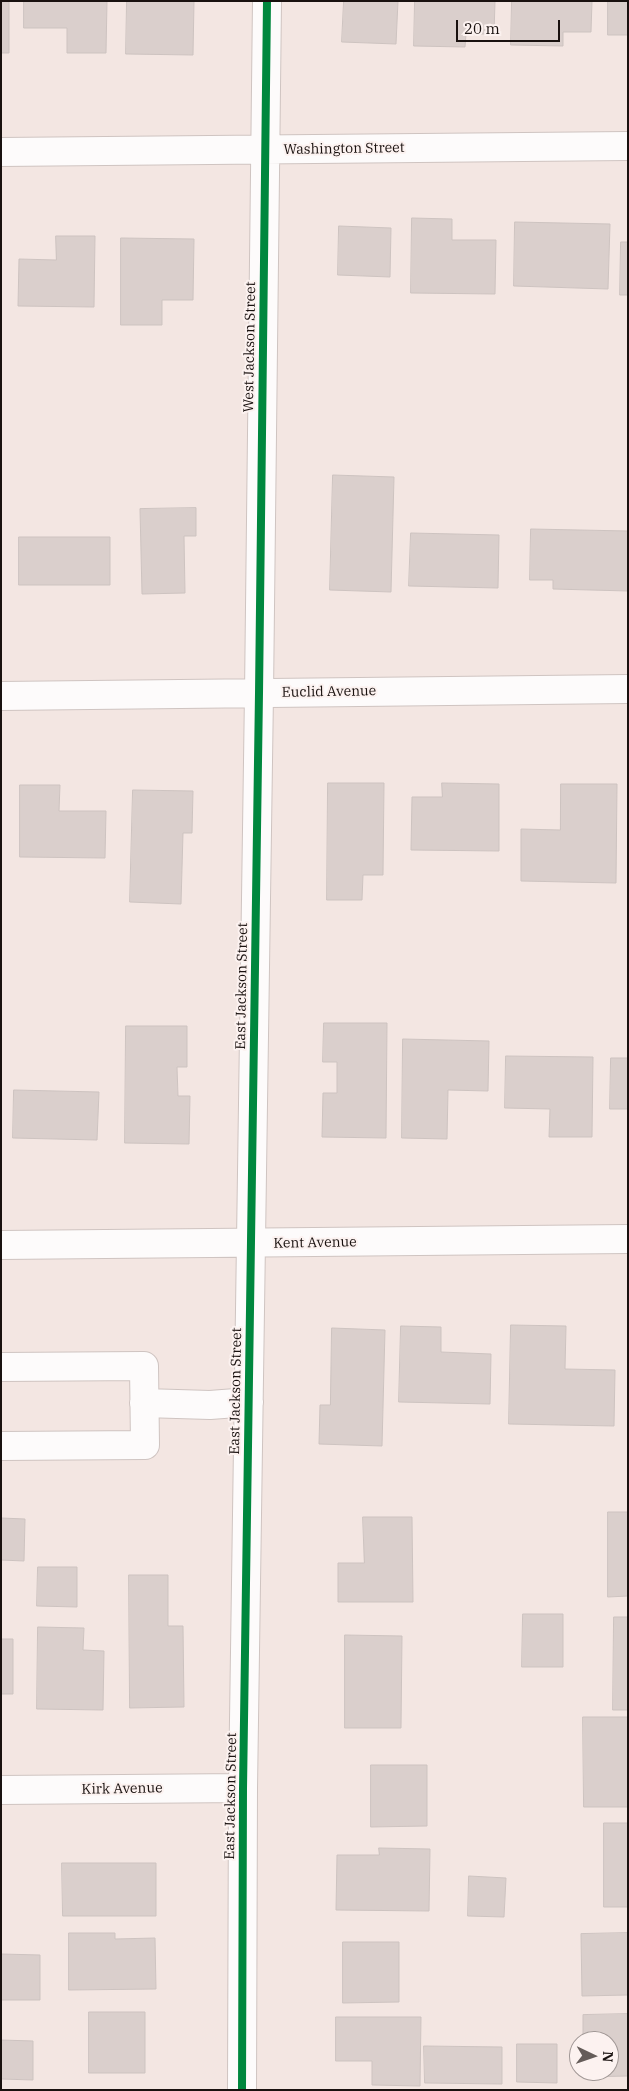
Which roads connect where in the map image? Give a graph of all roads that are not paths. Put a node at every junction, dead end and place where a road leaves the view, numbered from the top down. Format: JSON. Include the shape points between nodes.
{"nodes":[{"id":1,"x":267,"y":1,"type":"edge"},
{"id":2,"x":628,"y":146,"type":"edge"},
{"id":3,"x":265,"y":150,"type":"junction"},
{"id":4,"x":1,"y":152,"type":"edge"},
{"id":5,"x":628,"y":689,"type":"edge"},
{"id":6,"x":259,"y":693,"type":"junction"},
{"id":7,"x":1,"y":696,"type":"edge"},
{"id":8,"x":628,"y":1239,"type":"edge"},
{"id":9,"x":251,"y":1243,"type":"junction"},
{"id":10,"x":1,"y":1246,"type":"edge"},
{"id":11,"x":1,"y":1368,"type":"edge"},
{"id":12,"x":144,"y":1402,"type":"junction"},
{"id":13,"x":248,"y":1402,"type":"junction"},
{"id":14,"x":1,"y":1446,"type":"edge"},
{"id":15,"x":243,"y":1788,"type":"junction"},
{"id":16,"x":1,"y":1790,"type":"edge"},
{"id":17,"x":242,"y":2090,"type":"edge"}],
"edges":[{"from":1,"to":3,"type":"street","name":"West Jackson Street"},
{"from":2,"to":3,"type":"street","name":"Washington Street"},
{"from":3,"to":4,"type":"street","name":"Washington Street"},
{"from":3,"to":6,"type":"street","name":"West Jackson Street"},
{"from":5,"to":6,"type":"street","name":"Euclid Avenue"},
{"from":6,"to":7,"type":"street","name":"Euclid Avenue"},
{"from":6,"to":9,"type":"street","name":"East Jackson Street"},
{"from":8,"to":9,"type":"street","name":"Kent Avenue"},
{"from":9,"to":10,"type":"street","name":"Kent Avenue"},
{"from":9,"to":13,"type":"street","name":"East Jackson Street"},
{"from":11,"to":12,"type":"street","via":[[144,1366]]},
{"from":12,"to":13,"type":"street","via":[[210,1405]]},
{"from":12,"to":14,"type":"street","via":[[145,1445]]},
{"from":13,"to":15,"type":"street","name":"East Jackson Street"},
{"from":15,"to":16,"type":"street","name":"Kirk Avenue"},
{"from":15,"to":17,"type":"street","name":"East Jackson Street"}]}
